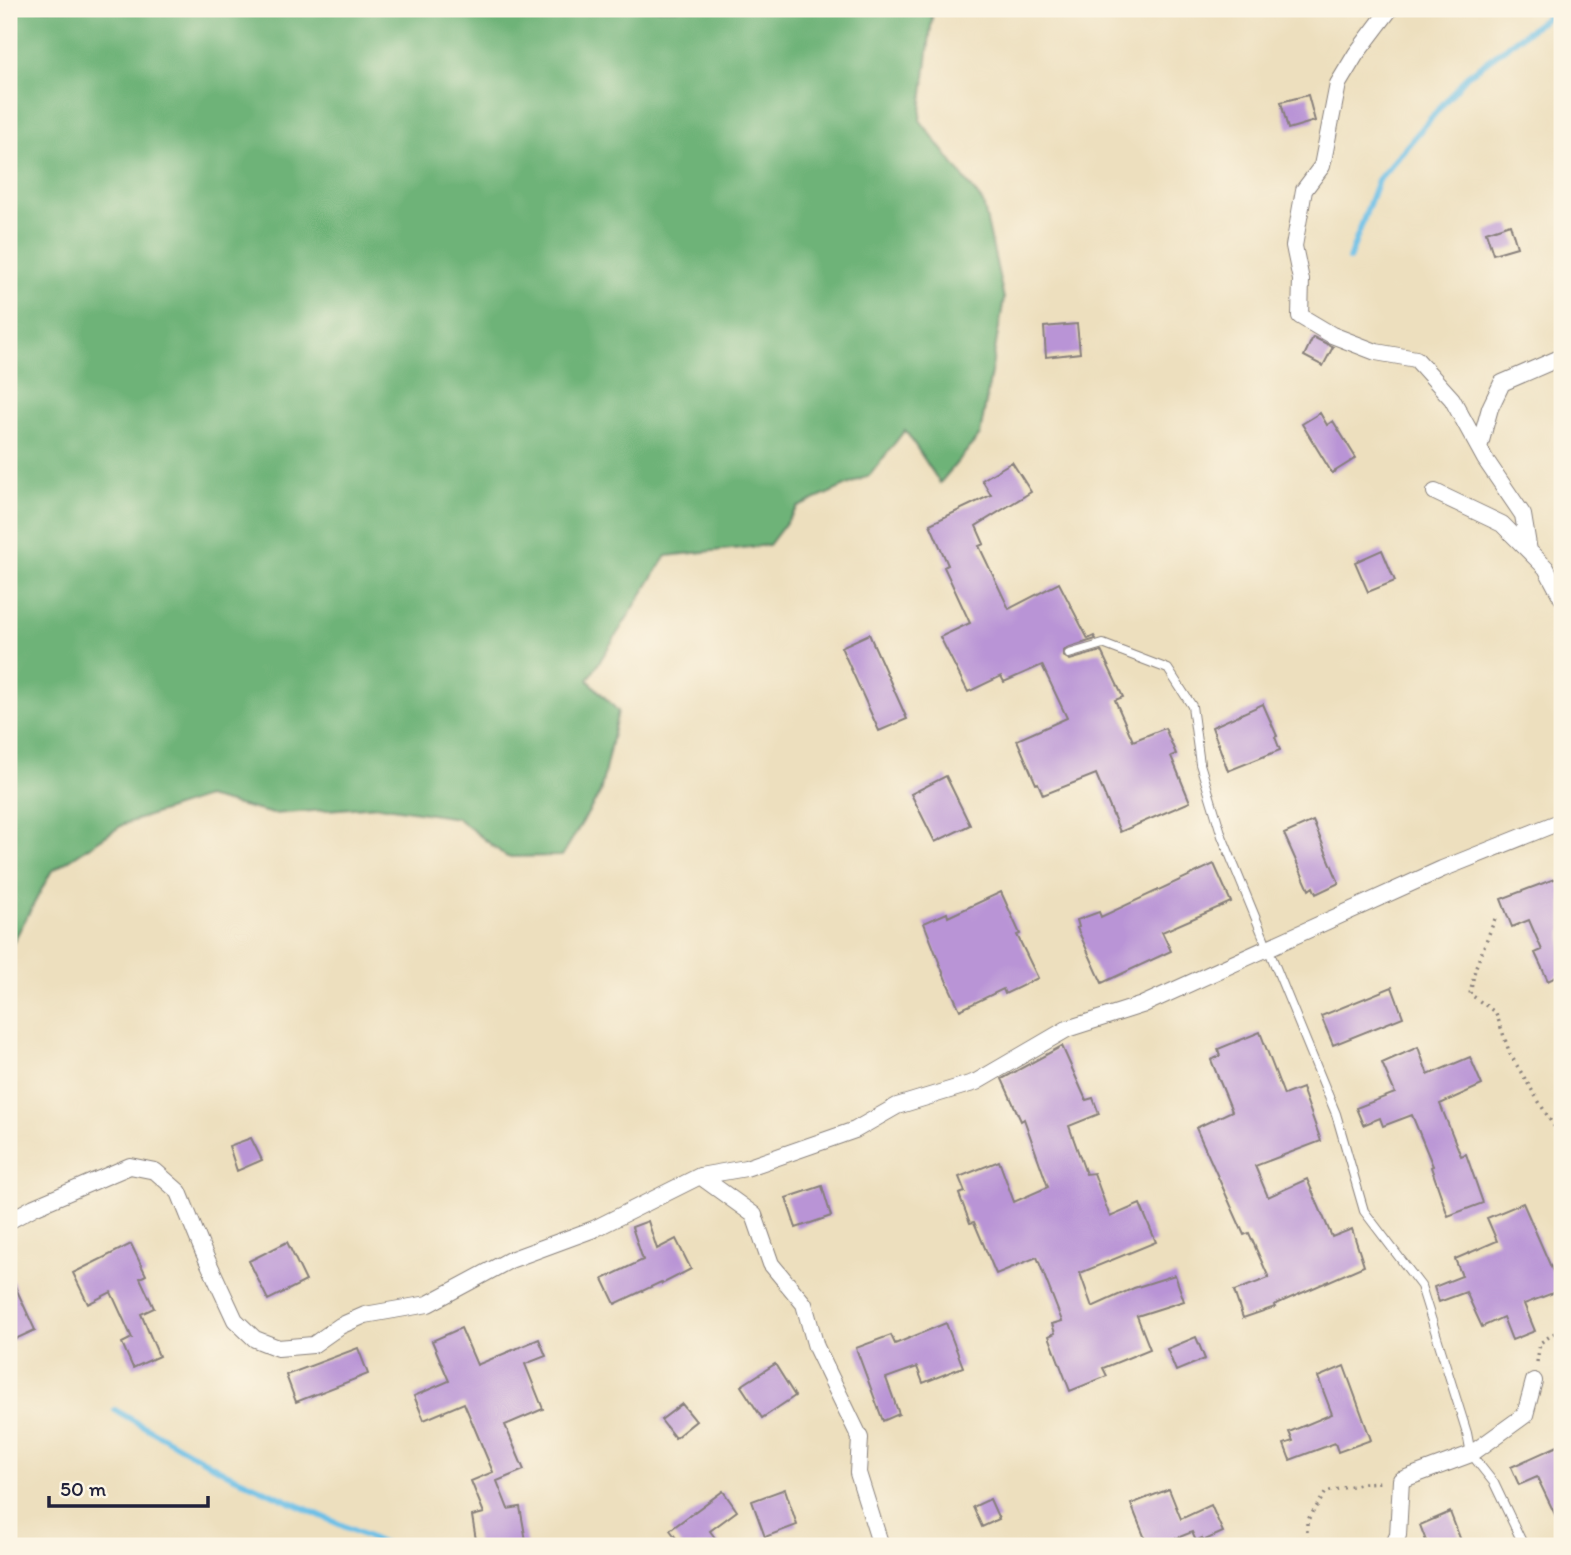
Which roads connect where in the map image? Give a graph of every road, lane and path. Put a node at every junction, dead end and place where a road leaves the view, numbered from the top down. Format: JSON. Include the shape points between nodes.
{"nodes":[{"id":1,"x":1390,"y":9,"type":"edge"},
{"id":2,"x":1562,"y":357,"type":"edge"},
{"id":3,"x":1479,"y":448,"type":"junction"},
{"id":4,"x":1435,"y":492,"type":"dead end"},
{"id":5,"x":1529,"y":551,"type":"junction"},
{"id":6,"x":1562,"y":598,"type":"edge"},
{"id":7,"x":1069,"y":654,"type":"dead end"},
{"id":8,"x":1562,"y":821,"type":"edge"},
{"id":9,"x":1495,"y":919,"type":"dead end"},
{"id":10,"x":1266,"y":947,"type":"junction"},
{"id":11,"x":1562,"y":1134,"type":"edge"},
{"id":12,"x":700,"y":1176,"type":"junction"},
{"id":13,"x":9,"y":1222,"type":"edge"},
{"id":14,"x":1562,"y":1328,"type":"edge"},
{"id":15,"x":1534,"y":1381,"type":"joint"},
{"id":16,"x":1471,"y":1454,"type":"junction"},
{"id":17,"x":1401,"y":1480,"type":"junction"},
{"id":18,"x":881,"y":1546,"type":"edge"},
{"id":19,"x":1307,"y":1546,"type":"edge"},
{"id":20,"x":1394,"y":1546,"type":"edge"},
{"id":21,"x":1524,"y":1546,"type":"edge"}],
"edges":[{"from":1,"to":3,"type":"street","via":[[1338,84],[1322,166],[1304,190],[1294,246],[1301,280],[1300,316],[1376,352],[1416,359],[1452,399]]},
{"from":2,"to":3,"type":"street","via":[[1502,383]]},
{"from":3,"to":5,"type":"street","via":[[1522,515]]},
{"from":4,"to":5,"type":"street","via":[[1502,524]]},
{"from":5,"to":6,"type":"street","via":[[1546,568]]},
{"from":7,"to":10,"type":"lane","via":[[1103,644],[1168,669],[1192,706],[1200,764],[1222,836]]},
{"from":8,"to":10,"type":"street"},
{"from":9,"to":11,"type":"path","via":[[1469,994],[1496,1013],[1510,1055]]},
{"from":10,"to":12,"type":"street","via":[[1142,1006],[1067,1029],[976,1082],[897,1106],[855,1130],[746,1168]]},
{"from":10,"to":16,"type":"lane","via":[[1336,1114],[1364,1211],[1421,1286]]},
{"from":12,"to":13,"type":"street","via":[[594,1229],[510,1260],[428,1304],[365,1315],[313,1345],[278,1348],[255,1339],[235,1320],[180,1192],[155,1171],[130,1166]]},
{"from":12,"to":18,"type":"street","via":[[754,1215],[771,1264],[804,1304],[816,1347],[860,1438],[858,1473]]},
{"from":14,"to":15,"type":"path","via":[[1540,1342]]},
{"from":15,"to":16,"type":"street","via":[[1525,1415]]},
{"from":16,"to":17,"type":"street"},
{"from":16,"to":21,"type":"lane","via":[[1494,1483]]},
{"from":17,"to":19,"type":"path","via":[[1326,1492],[1307,1521]]},
{"from":17,"to":20,"type":"street"}]}
